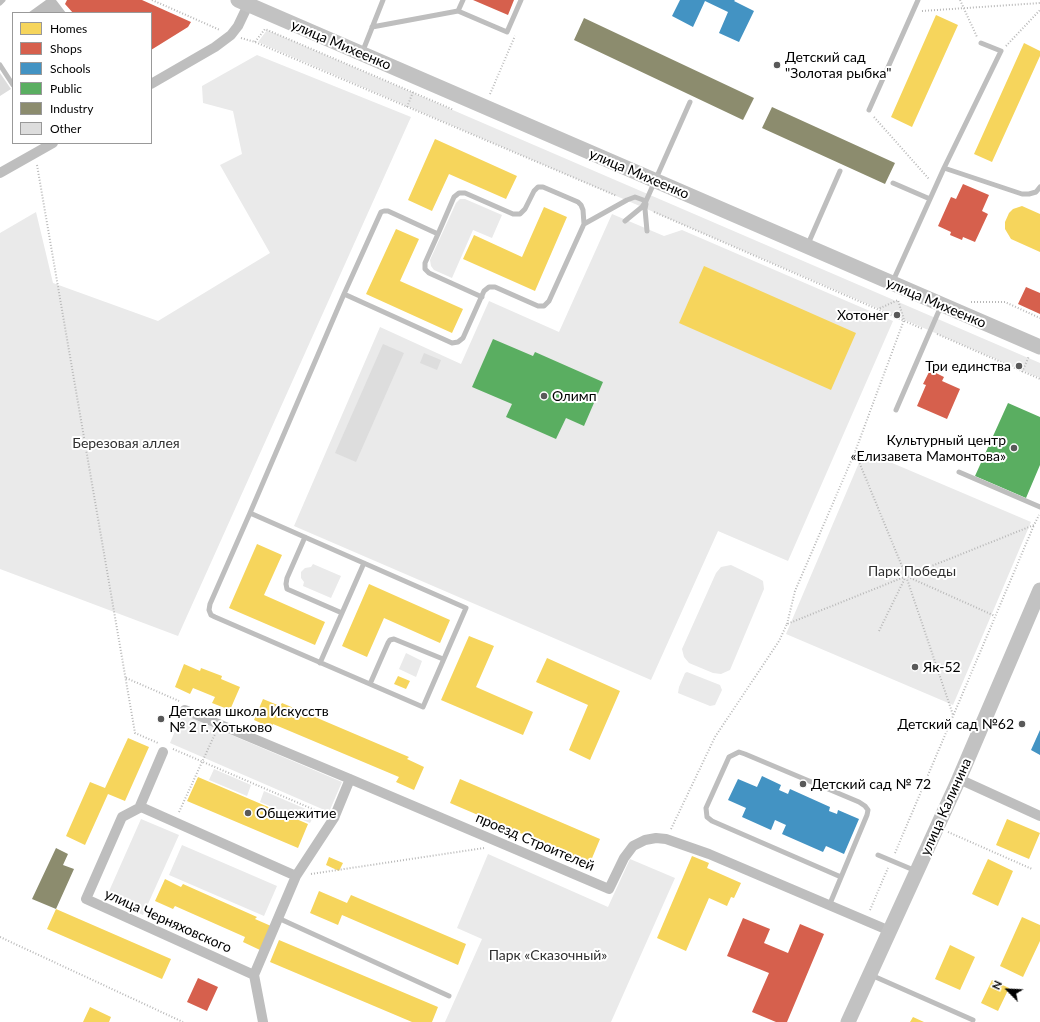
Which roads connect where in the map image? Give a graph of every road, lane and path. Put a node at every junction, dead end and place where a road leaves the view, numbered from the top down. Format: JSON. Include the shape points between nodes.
{"nodes":[{"id":1,"x":3,"y":0,"type":"edge"},
{"id":2,"x":152,"y":0,"type":"edge"},
{"id":3,"x":383,"y":0,"type":"edge"},
{"id":4,"x":464,"y":0,"type":"edge"},
{"id":5,"x":521,"y":0,"type":"edge"},
{"id":6,"x":918,"y":0,"type":"edge"},
{"id":7,"x":960,"y":0,"type":"edge"},
{"id":8,"x":243,"y":2,"type":"edge"},
{"id":9,"x":0,"y":3,"type":"edge"},
{"id":10,"x":1040,"y":3,"type":"edge"},
{"id":11,"x":964,"y":8,"type":"junction"},
{"id":12,"x":1040,"y":10,"type":"edge"},
{"id":13,"x":458,"y":11,"type":"junction"},
{"id":14,"x":913,"y":12,"type":"junction"},
{"id":15,"x":372,"y":27,"type":"junction"},
{"id":16,"x":231,"y":35,"type":"junction"},
{"id":17,"x":516,"y":35,"type":"dead end"},
{"id":18,"x":980,"y":43,"type":"joint"},
{"id":19,"x":1001,"y":51,"type":"junction"},
{"id":20,"x":362,"y":54,"type":"junction"},
{"id":21,"x":0,"y":65,"type":"edge"},
{"id":22,"x":152,"y":83,"type":"edge"},
{"id":23,"x":12,"y":84,"type":"edge"},
{"id":24,"x":413,"y":92,"type":"dead end"},
{"id":25,"x":489,"y":97,"type":"dead end"},
{"id":26,"x":690,"y":102,"type":"dead end"},
{"id":27,"x":407,"y":107,"type":"junction"},
{"id":28,"x":869,"y":110,"type":"joint"},
{"id":29,"x":50,"y":144,"type":"edge"},
{"id":30,"x":38,"y":149,"type":"edge"},
{"id":31,"x":944,"y":168,"type":"junction"},
{"id":32,"x":840,"y":171,"type":"dead end"},
{"id":33,"x":0,"y":173,"type":"edge"},
{"id":34,"x":655,"y":181,"type":"junction"},
{"id":35,"x":893,"y":183,"type":"dead end"},
{"id":36,"x":936,"y":186,"type":"junction"},
{"id":37,"x":1040,"y":188,"type":"edge"},
{"id":38,"x":930,"y":199,"type":"junction"},
{"id":39,"x":627,"y":200,"type":"junction"},
{"id":40,"x":646,"y":201,"type":"junction"},
{"id":41,"x":645,"y":208,"type":"junction"},
{"id":42,"x":625,"y":221,"type":"dead end"},
{"id":43,"x":584,"y":224,"type":"junction"},
{"id":44,"x":647,"y":230,"type":"dead end"},
{"id":45,"x":438,"y":234,"type":"junction"},
{"id":46,"x":807,"y":247,"type":"junction"},
{"id":47,"x":892,"y":284,"type":"junction"},
{"id":48,"x":344,"y":294,"type":"junction"},
{"id":49,"x":482,"y":297,"type":"junction"},
{"id":50,"x":942,"y":305,"type":"junction"},
{"id":51,"x":878,"y":309,"type":"junction"},
{"id":52,"x":904,"y":320,"type":"junction"},
{"id":53,"x":930,"y":332,"type":"junction"},
{"id":54,"x":1034,"y":351,"type":"edge"},
{"id":55,"x":1022,"y":372,"type":"junction"},
{"id":56,"x":1040,"y":379,"type":"edge"},
{"id":57,"x":896,"y":410,"type":"dead end"},
{"id":58,"x":855,"y":452,"type":"junction"},
{"id":59,"x":959,"y":472,"type":"dead end"},
{"id":60,"x":1040,"y":507,"type":"edge"},
{"id":61,"x":1040,"y":512,"type":"edge"},
{"id":62,"x":250,"y":513,"type":"junction"},
{"id":63,"x":1034,"y":525,"type":"junction"},
{"id":64,"x":305,"y":537,"type":"junction"},
{"id":65,"x":364,"y":563,"type":"junction"},
{"id":66,"x":906,"y":576,"type":"junction"},
{"id":67,"x":1040,"y":590,"type":"edge"},
{"id":68,"x":342,"y":613,"type":"junction"},
{"id":69,"x":995,"y":616,"type":"junction"},
{"id":70,"x":787,"y":624,"type":"junction"},
{"id":71,"x":879,"y":631,"type":"dead end"},
{"id":72,"x":443,"y":659,"type":"junction"},
{"id":73,"x":320,"y":663,"type":"junction"},
{"id":74,"x":126,"y":678,"type":"junction"},
{"id":75,"x":370,"y":684,"type":"junction"},
{"id":76,"x":185,"y":710,"type":"joint"},
{"id":77,"x":953,"y":716,"type":"junction"},
{"id":78,"x":220,"y":724,"type":"junction"},
{"id":79,"x":166,"y":748,"type":"junction"},
{"id":80,"x":350,"y":779,"type":"junction"},
{"id":81,"x":959,"y":779,"type":"junction"},
{"id":82,"x":141,"y":807,"type":"junction"},
{"id":83,"x":1040,"y":816,"type":"edge"},
{"id":84,"x":334,"y":818,"type":"junction"},
{"id":85,"x":174,"y":822,"type":"junction"},
{"id":86,"x":945,"y":831,"type":"dead end"},
{"id":87,"x":666,"y":839,"type":"junction"},
{"id":88,"x":505,"y":845,"type":"junction"},
{"id":89,"x":878,"y":855,"type":"dead end"},
{"id":90,"x":892,"y":860,"type":"junction"},
{"id":91,"x":1032,"y":869,"type":"dead end"},
{"id":92,"x":917,"y":871,"type":"junction"},
{"id":93,"x":296,"y":876,"type":"junction"},
{"id":94,"x":841,"y":877,"type":"junction"},
{"id":95,"x":829,"y":906,"type":"junction"},
{"id":96,"x":278,"y":918,"type":"junction"},
{"id":97,"x":866,"y":921,"type":"junction"},
{"id":98,"x":890,"y":931,"type":"junction"},
{"id":99,"x":0,"y":938,"type":"edge"},
{"id":100,"x":254,"y":974,"type":"junction"},
{"id":101,"x":870,"y":974,"type":"junction"},
{"id":102,"x":449,"y":996,"type":"dead end"},
{"id":103,"x":973,"y":1020,"type":"dead end"},
{"id":104,"x":183,"y":1022,"type":"edge"},
{"id":105,"x":262,"y":1022,"type":"edge"},
{"id":106,"x":848,"y":1022,"type":"edge"}],
"edges":[{"from":1,"to":9,"type":"lane"},
{"from":2,"to":16,"type":"path"},
{"from":3,"to":15,"type":"lane"},
{"from":4,"to":13,"type":"lane"},
{"from":5,"to":13,"type":"lane","via":[[507,32]]},
{"from":6,"to":14,"type":"lane"},
{"from":7,"to":11,"type":"path"},
{"from":8,"to":16,"type":"street","via":[[238,26]]},
{"from":8,"to":20,"type":"street","name":"улица Михеенко"},
{"from":10,"to":11,"type":"path"},
{"from":11,"to":14,"type":"path"},
{"from":11,"to":18,"type":"path"},
{"from":12,"to":19,"type":"path"},
{"from":13,"to":15,"type":"lane"},
{"from":14,"to":28,"type":"lane"},
{"from":15,"to":20,"type":"lane"},
{"from":16,"to":22,"type":"street"},
{"from":16,"to":27,"type":"path","via":[[255,42]]},
{"from":17,"to":25,"type":"path"},
{"from":18,"to":19,"type":"lane"},
{"from":19,"to":31,"type":"lane"},
{"from":20,"to":34,"type":"street","name":"улица Михеенко"},
{"from":21,"to":23,"type":"lane"},
{"from":24,"to":27,"type":"path"},
{"from":26,"to":34,"type":"lane"},
{"from":27,"to":39,"type":"path"},
{"from":28,"to":36,"type":"path"},
{"from":29,"to":30,"type":"street"},
{"from":30,"to":33,"type":"street"},
{"from":30,"to":74,"type":"path"},
{"from":31,"to":36,"type":"lane"},
{"from":31,"to":37,"type":"lane","via":[[1022,194],[1036,192]]},
{"from":32,"to":46,"type":"lane"},
{"from":34,"to":40,"type":"lane"},
{"from":34,"to":46,"type":"street","name":"улица Михеенко"},
{"from":35,"to":38,"type":"lane"},
{"from":36,"to":38,"type":"lane"},
{"from":38,"to":47,"type":"lane"},
{"from":39,"to":40,"type":"lane","via":[[635,198]]},
{"from":39,"to":43,"type":"lane"},
{"from":40,"to":41,"type":"lane"},
{"from":40,"to":42,"type":"lane"},
{"from":41,"to":44,"type":"lane"},
{"from":41,"to":51,"type":"path"},
{"from":43,"to":45,"type":"lane","via":[[583,210],[578,202],[538,187],[520,214],[513,214],[465,193],[459,193],[454,197]]},
{"from":43,"to":49,"type":"lane","via":[[549,301],[544,306],[538,306],[495,287],[489,287]]},
{"from":45,"to":48,"type":"lane","via":[[388,211],[381,212]]},
{"from":45,"to":49,"type":"lane","via":[[425,262],[425,269]]},
{"from":46,"to":47,"type":"street","name":"улица Михеенко"},
{"from":47,"to":50,"type":"street","name":"улица Михеенко"},
{"from":48,"to":49,"type":"lane","via":[[452,343],[463,338]]},
{"from":48,"to":62,"type":"lane"},
{"from":50,"to":53,"type":"lane"},
{"from":50,"to":54,"type":"street","name":"улица Михеенко"},
{"from":51,"to":52,"type":"path"},
{"from":51,"to":52,"type":"path","via":[[898,300]]},
{"from":52,"to":53,"type":"path"},
{"from":52,"to":58,"type":"path"},
{"from":53,"to":55,"type":"path"},
{"from":53,"to":57,"type":"lane"},
{"from":54,"to":55,"type":"path"},
{"from":55,"to":56,"type":"path"},
{"from":58,"to":66,"type":"path"},
{"from":58,"to":70,"type":"path","via":[[795,591]]},
{"from":59,"to":60,"type":"lane"},
{"from":61,"to":63,"type":"path"},
{"from":62,"to":64,"type":"lane"},
{"from":62,"to":73,"type":"lane","via":[[210,604],[211,615]]},
{"from":63,"to":66,"type":"path"},
{"from":63,"to":69,"type":"path"},
{"from":64,"to":65,"type":"lane"},
{"from":64,"to":68,"type":"lane","via":[[287,578],[287,589]]},
{"from":65,"to":68,"type":"lane"},
{"from":65,"to":72,"type":"lane","via":[[466,608]]},
{"from":66,"to":69,"type":"path"},
{"from":66,"to":70,"type":"path"},
{"from":66,"to":71,"type":"path"},
{"from":66,"to":77,"type":"path"},
{"from":67,"to":81,"type":"street","name":"улица Калинина","via":[[1033,614]]},
{"from":68,"to":73,"type":"lane"},
{"from":69,"to":77,"type":"path"},
{"from":70,"to":87,"type":"path","via":[[779,641],[715,738]]},
{"from":72,"to":75,"type":"lane","via":[[394,639],[390,640]]},
{"from":72,"to":75,"type":"lane","via":[[423,707]]},
{"from":73,"to":75,"type":"lane"},
{"from":74,"to":76,"type":"path","via":[[180,701]]},
{"from":74,"to":79,"type":"path","via":[[135,733]]},
{"from":76,"to":78,"type":"street","name":"проезд Строителей"},
{"from":77,"to":90,"type":"path"},
{"from":78,"to":80,"type":"street","name":"проезд Строителей"},
{"from":78,"to":85,"type":"path"},
{"from":79,"to":82,"type":"street"},
{"from":79,"to":84,"type":"path"},
{"from":80,"to":84,"type":"street"},
{"from":80,"to":88,"type":"street","name":"проезд Строителей"},
{"from":81,"to":83,"type":"street"},
{"from":81,"to":92,"type":"street","name":"улица Калинина"},
{"from":82,"to":85,"type":"street"},
{"from":82,"to":100,"type":"street","name":"улица Черняховского","via":[[122,817],[86,900]]},
{"from":84,"to":93,"type":"street"},
{"from":85,"to":93,"type":"street"},
{"from":86,"to":91,"type":"path"},
{"from":87,"to":88,"type":"street","name":"проезд Строителей","via":[[645,840],[633,846],[624,858],[609,889]]},
{"from":87,"to":95,"type":"street","name":"проезд Строителей","via":[[709,854]]},
{"from":88,"to":93,"type":"path"},
{"from":89,"to":90,"type":"lane"},
{"from":90,"to":92,"type":"lane"},
{"from":90,"to":97,"type":"path"},
{"from":92,"to":98,"type":"street","name":"улица Калинина"},
{"from":93,"to":96,"type":"street"},
{"from":94,"to":94,"type":"lane","via":[[867,815],[868,810],[865,806],[745,754],[739,752],[729,757],[706,808],[707,817]]},
{"from":94,"to":95,"type":"lane"},
{"from":95,"to":97,"type":"street","name":"проезд Строителей"},
{"from":96,"to":100,"type":"street"},
{"from":96,"to":102,"type":"lane"},
{"from":97,"to":98,"type":"street","name":"проезд Строителей"},
{"from":98,"to":101,"type":"street","name":"улица Калинина"},
{"from":99,"to":104,"type":"path"},
{"from":100,"to":105,"type":"street"},
{"from":101,"to":103,"type":"lane"},
{"from":101,"to":106,"type":"street","name":"улица Калинина"}]}
